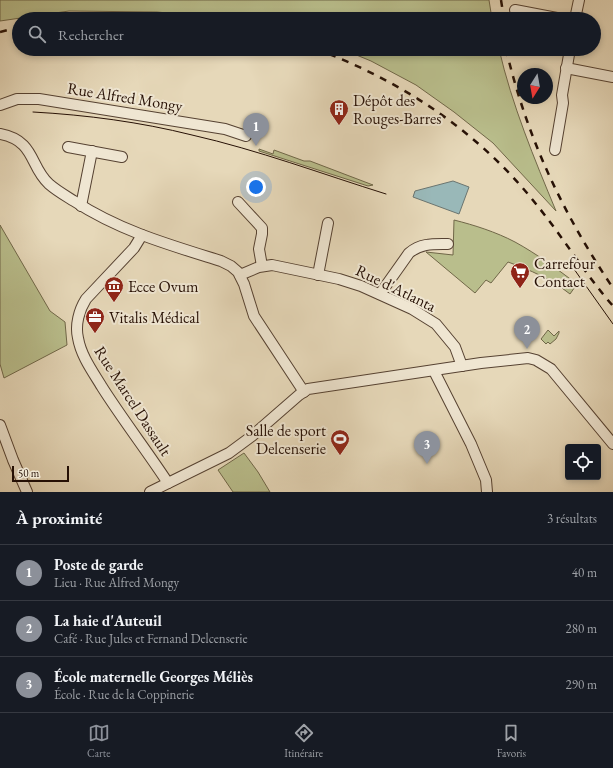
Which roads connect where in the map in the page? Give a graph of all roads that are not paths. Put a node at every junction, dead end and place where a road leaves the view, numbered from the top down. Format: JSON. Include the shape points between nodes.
{"nodes":[{"id":1,"x":579,"y":0,"type":"edge"},
{"id":2,"x":515,"y":10,"type":"dead end"},
{"id":3,"x":525,"y":12,"type":"edge"},
{"id":4,"x":576,"y":12,"type":"edge"},
{"id":5,"x":569,"y":56,"type":"edge"},
{"id":6,"x":566,"y":68,"type":"junction"},
{"id":7,"x":613,"y":77,"type":"edge"},
{"id":8,"x":0,"y":105,"type":"edge"},
{"id":9,"x":0,"y":134,"type":"edge"},
{"id":10,"x":246,"y":136,"type":"dead end"},
{"id":11,"x":68,"y":147,"type":"dead end"},
{"id":12,"x":555,"y":150,"type":"dead end"},
{"id":13,"x":92,"y":151,"type":"junction"},
{"id":14,"x":122,"y":157,"type":"dead end"},
{"id":15,"x":238,"y":202,"type":"dead end"},
{"id":16,"x":82,"y":206,"type":"junction"},
{"id":17,"x":328,"y":223,"type":"dead end"},
{"id":18,"x":142,"y":236,"type":"junction"},
{"id":19,"x":448,"y":244,"type":"dead end"},
{"id":20,"x":262,"y":266,"type":"junction"},
{"id":21,"x":318,"y":275,"type":"junction"},
{"id":22,"x":240,"y":276,"type":"junction"},
{"id":23,"x":380,"y":294,"type":"junction"},
{"id":24,"x":462,"y":366,"type":"junction"},
{"id":25,"x":434,"y":370,"type":"junction"},
{"id":26,"x":304,"y":392,"type":"junction"},
{"id":27,"x":0,"y":425,"type":"edge"},
{"id":28,"x":613,"y":444,"type":"edge"},
{"id":29,"x":168,"y":483,"type":"junction"},
{"id":30,"x":27,"y":492,"type":"edge"},
{"id":31,"x":150,"y":492,"type":"edge"},
{"id":32,"x":487,"y":492,"type":"edge"}],
"edges":[{"from":1,"to":4,"type":"street"},
{"from":2,"to":3,"type":"street"},
{"from":5,"to":6,"type":"street"},
{"from":6,"to":7,"type":"street"},
{"from":6,"to":12,"type":"street"},
{"from":8,"to":10,"type":"street","name":"Rue Alfred Mongy","via":[[17,99],[38,99],[225,129]]},
{"from":9,"to":16,"type":"street","via":[[24,145],[47,182]]},
{"from":11,"to":13,"type":"street"},
{"from":13,"to":14,"type":"street"},
{"from":13,"to":16,"type":"street"},
{"from":15,"to":20,"type":"street","via":[[262,228]]},
{"from":16,"to":18,"type":"street"},
{"from":17,"to":21,"type":"street"},
{"from":18,"to":22,"type":"street","via":[[226,263],[235,268]]},
{"from":18,"to":29,"type":"street","name":"Rue Marcel Dassault","via":[[86,300],[81,309],[77,332],[90,367]]},
{"from":19,"to":23,"type":"street","via":[[427,244],[409,253]]},
{"from":20,"to":21,"type":"street","name":"Rue d'Atlanta","via":[[277,266]]},
{"from":20,"to":22,"type":"street","name":"Rue d'Atlanta"},
{"from":21,"to":23,"type":"street","name":"Rue d'Atlanta","via":[[347,281]]},
{"from":22,"to":26,"type":"street","via":[[254,316]]},
{"from":23,"to":24,"type":"street","name":"Rue d'Atlanta","via":[[436,324],[455,347]]},
{"from":24,"to":25,"type":"street"},
{"from":24,"to":28,"type":"street","via":[[528,358],[541,363],[554,372]]},
{"from":25,"to":26,"type":"street","via":[[320,387]]},
{"from":25,"to":32,"type":"street","via":[[471,444],[486,480]]},
{"from":26,"to":29,"type":"street","via":[[229,453]]},
{"from":27,"to":30,"type":"street"},
{"from":29,"to":31,"type":"street"}]}
